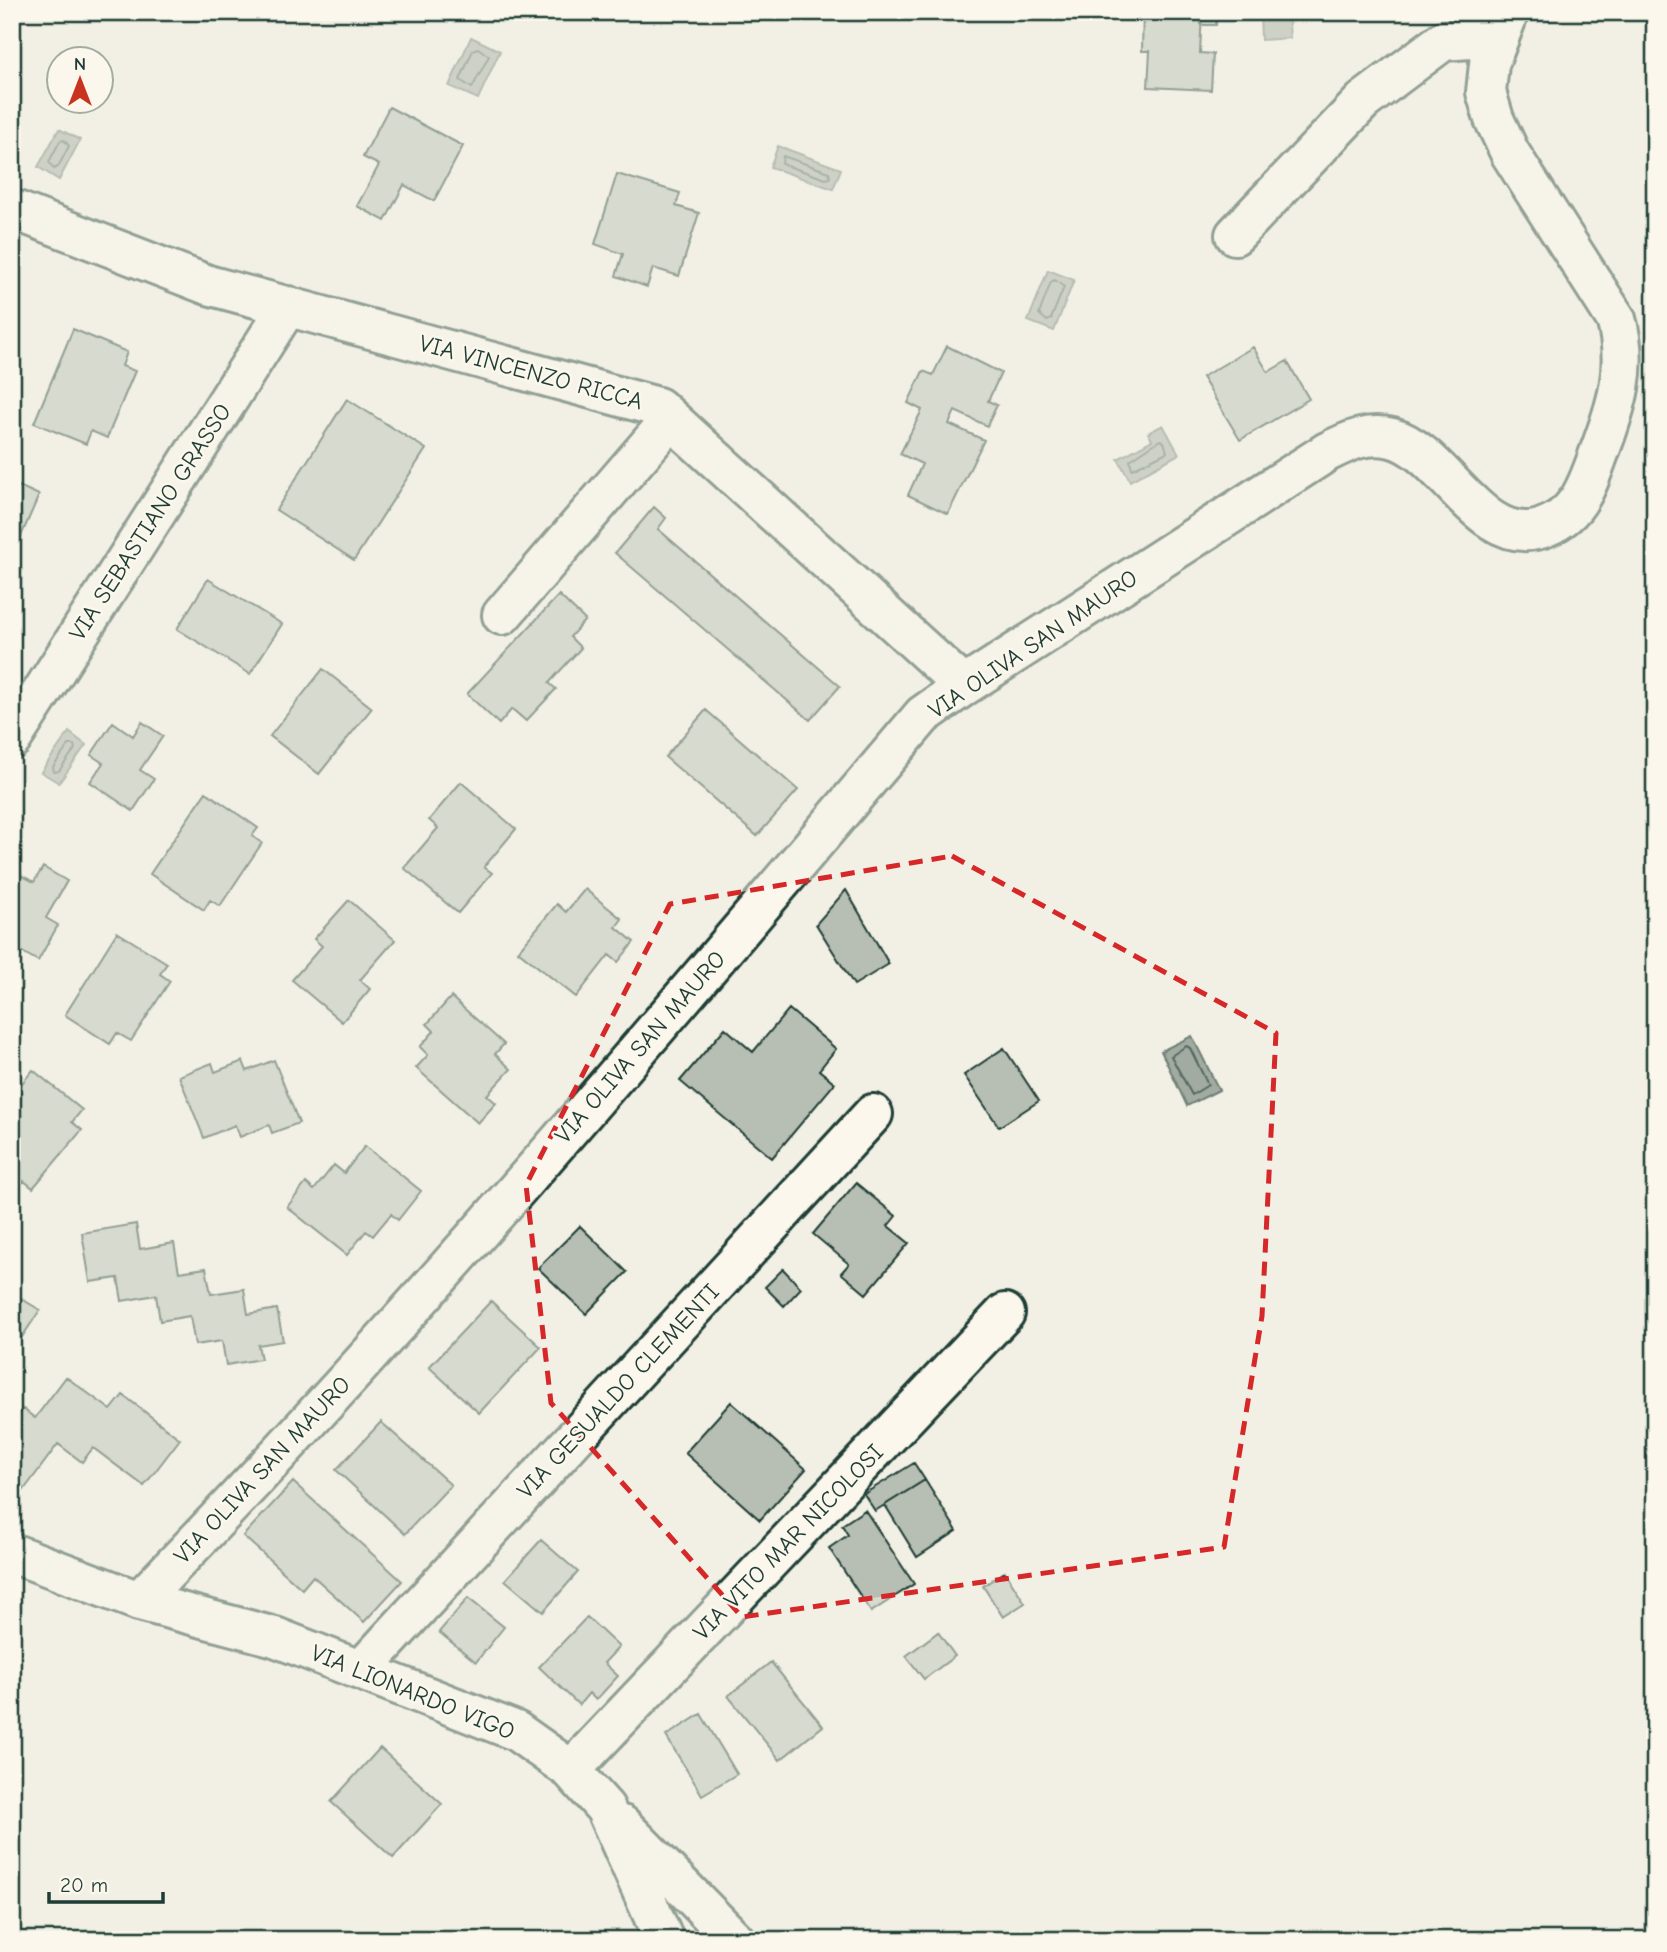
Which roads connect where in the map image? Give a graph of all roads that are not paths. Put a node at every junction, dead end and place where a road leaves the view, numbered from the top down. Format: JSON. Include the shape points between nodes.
{"nodes":[{"id":1,"x":1503,"y":25,"type":"edge"},
{"id":2,"x":12,"y":209,"type":"edge"},
{"id":3,"x":1235,"y":235,"type":"dead end"},
{"id":4,"x":288,"y":306,"type":"junction"},
{"id":5,"x":671,"y":419,"type":"junction"},
{"id":6,"x":502,"y":615,"type":"dead end"},
{"id":7,"x":964,"y":686,"type":"junction"},
{"id":8,"x":12,"y":739,"type":"edge"},
{"id":9,"x":873,"y":1114,"type":"dead end"},
{"id":10,"x":1005,"y":1313,"type":"dead end"},
{"id":11,"x":12,"y":1553,"type":"edge"},
{"id":12,"x":139,"y":1601,"type":"junction"},
{"id":13,"x":362,"y":1669,"type":"junction"},
{"id":14,"x":571,"y":1770,"type":"junction"},
{"id":15,"x":605,"y":1808,"type":"junction"},
{"id":16,"x":664,"y":1940,"type":"edge"},
{"id":17,"x":735,"y":1940,"type":"edge"}],
"edges":[{"from":1,"to":3,"type":"street","via":[[1443,41],[1363,100]]},
{"from":1,"to":7,"type":"street","name":"VIA OLIVA SAN MAURO","via":[[1489,64],[1486,92],[1494,119],[1510,153],[1616,319],[1623,344],[1623,372],[1614,413],[1583,496],[1569,514],[1550,526],[1516,531],[1494,522],[1414,449],[1377,435],[1358,437],[1327,452]]},
{"from":2,"to":4,"type":"street","name":"VIA VINCENZO RICCA","via":[[208,285]]},
{"from":4,"to":5,"type":"street","name":"VIA VINCENZO RICCA","via":[[658,407]]},
{"from":4,"to":8,"type":"street","name":"VIA SEBASTIANO GRASSO"},
{"from":5,"to":6,"type":"street"},
{"from":5,"to":7,"type":"street","name":"VIA VINCENZO RICCA"},
{"from":7,"to":12,"type":"street","name":"VIA OLIVA SAN MAURO","via":[[923,715],[614,1079],[247,1490]]},
{"from":9,"to":13,"type":"street","name":"VIA GESUALDO CLEMENTI"},
{"from":10,"to":14,"type":"street","name":"VIA VITO MAR NICOLOSI"},
{"from":11,"to":12,"type":"street","name":"VIA LIONARDO VIGO"},
{"from":12,"to":13,"type":"street","name":"VIA LIONARDO VIGO","via":[[275,1637]]},
{"from":13,"to":14,"type":"street","name":"VIA LIONARDO VIGO","via":[[516,1731]]},
{"from":14,"to":15,"type":"street","name":"VIA LIONARDO VIGO"},
{"from":15,"to":16,"type":"street","name":"VIA LIONARDO VIGO"},
{"from":15,"to":17,"type":"street"}]}
